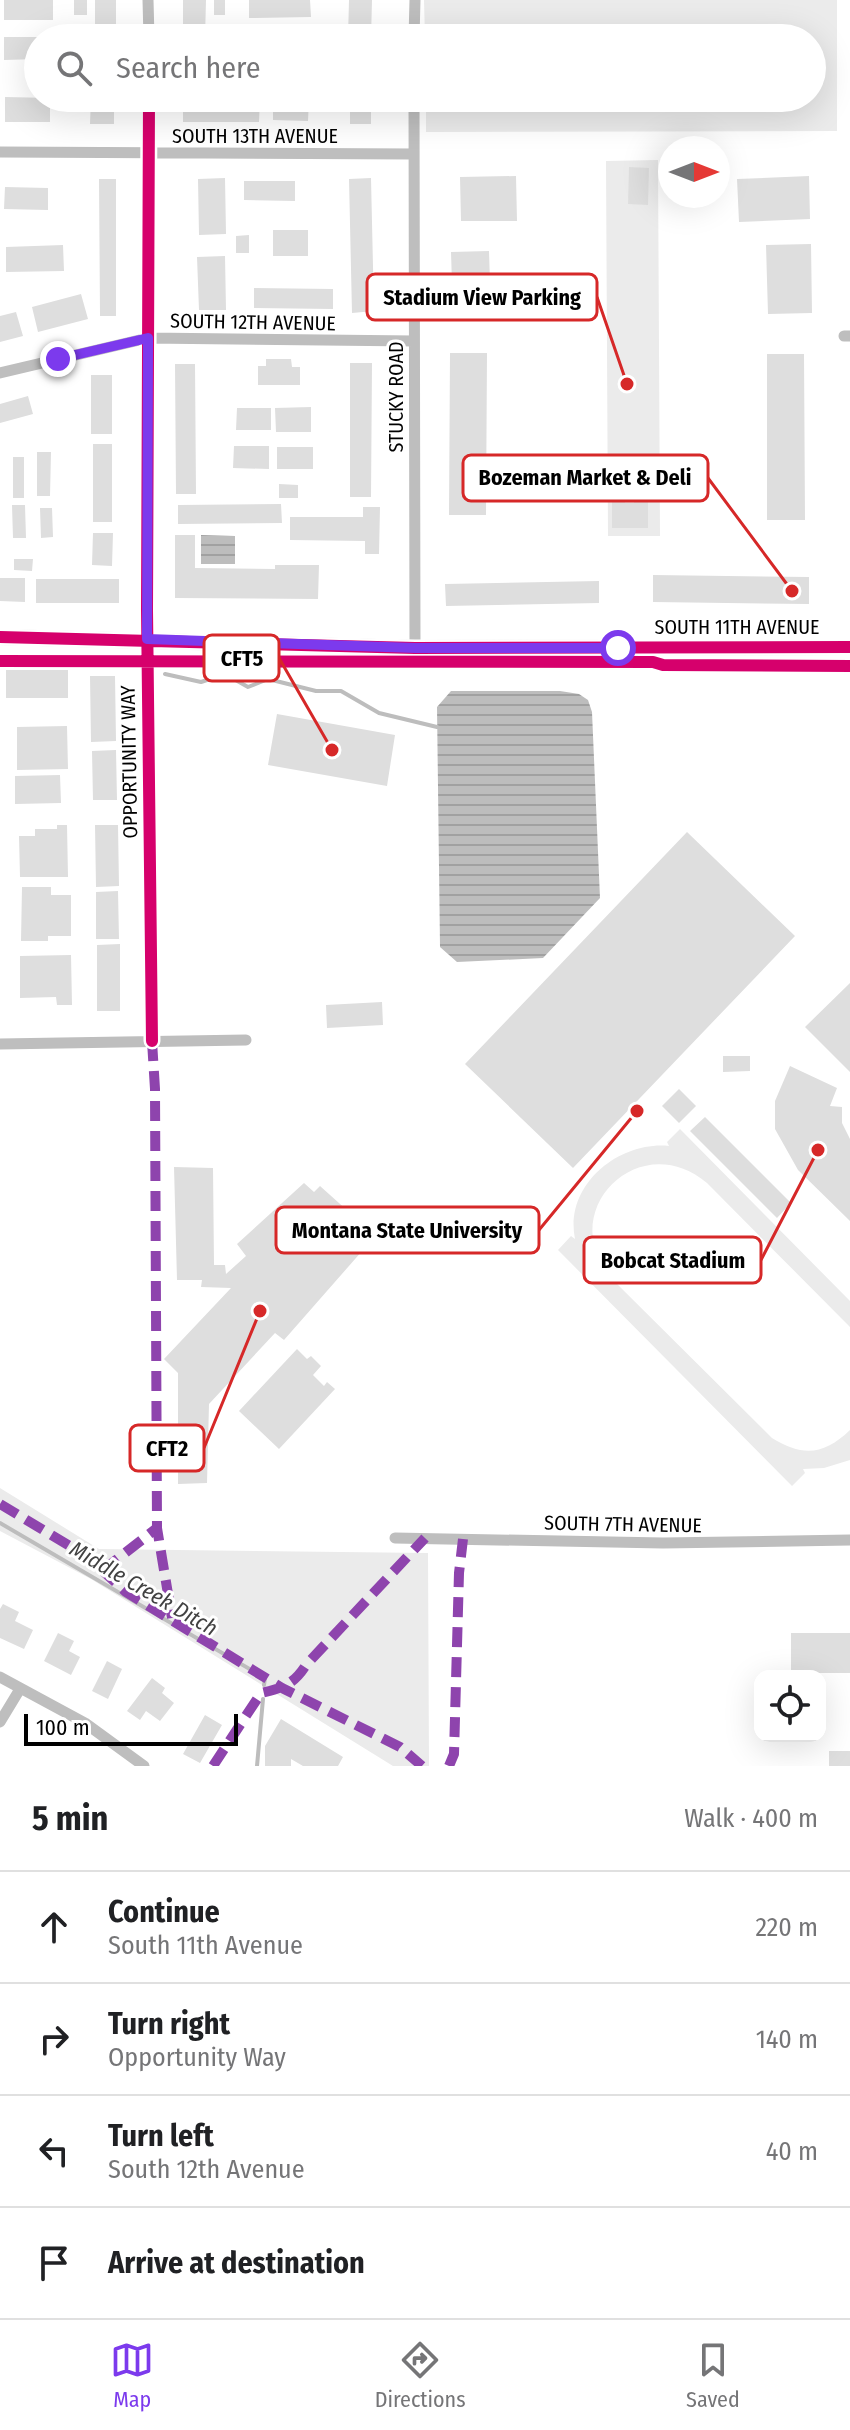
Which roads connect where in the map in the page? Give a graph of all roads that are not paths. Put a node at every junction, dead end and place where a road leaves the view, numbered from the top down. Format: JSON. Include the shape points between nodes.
{"nodes":[{"id":1,"x":148,"y":0,"type":"edge"},
{"id":2,"x":149,"y":24,"type":"edge"},
{"id":3,"x":149,"y":112,"type":"edge"},
{"id":4,"x":414,"y":112,"type":"edge"},
{"id":5,"x":0,"y":152,"type":"edge"},
{"id":6,"x":149,"y":154,"type":"junction"},
{"id":7,"x":414,"y":154,"type":"junction"},
{"id":8,"x":148,"y":338,"type":"junction"},
{"id":9,"x":414,"y":341,"type":"junction"},
{"id":10,"x":0,"y":373,"type":"edge"},
{"id":11,"x":0,"y":637,"type":"edge"},
{"id":12,"x":147,"y":639,"type":"junction"},
{"id":13,"x":850,"y":647,"type":"edge"},
{"id":14,"x":415,"y":648,"type":"junction"},
{"id":15,"x":246,"y":1040,"type":"dead end"},
{"id":16,"x":152,"y":1041,"type":"junction"},
{"id":17,"x":0,"y":1044,"type":"edge"},
{"id":18,"x":395,"y":1538,"type":"dead end"},
{"id":19,"x":850,"y":1540,"type":"edge"},
{"id":20,"x":0,"y":1677,"type":"edge"},
{"id":21,"x":20,"y":1689,"type":"junction"},
{"id":22,"x":0,"y":1722,"type":"edge"},
{"id":23,"x":144,"y":1766,"type":"edge"}],
"edges":[{"from":1,"to":2,"type":"street"},
{"from":3,"to":6,"type":"street","name":"OPPORTUNITY WAY"},
{"from":4,"to":7,"type":"street","name":"STUCKY ROAD"},
{"from":5,"to":6,"type":"street","name":"SOUTH 13TH AVENUE"},
{"from":6,"to":7,"type":"street","name":"SOUTH 13TH AVENUE"},
{"from":6,"to":8,"type":"street","name":"OPPORTUNITY WAY"},
{"from":7,"to":9,"type":"street","name":"STUCKY ROAD"},
{"from":8,"to":9,"type":"street","name":"SOUTH 12TH AVENUE"},
{"from":8,"to":10,"type":"street","name":"SOUTH 12TH AVENUE"},
{"from":8,"to":12,"type":"street","name":"OPPORTUNITY WAY"},
{"from":9,"to":14,"type":"street","name":"STUCKY ROAD"},
{"from":11,"to":12,"type":"street","name":"SOUTH 11TH AVENUE"},
{"from":12,"to":14,"type":"street","name":"SOUTH 11TH AVENUE"},
{"from":12,"to":16,"type":"street","name":"OPPORTUNITY WAY"},
{"from":13,"to":14,"type":"street","name":"SOUTH 11TH AVENUE"},
{"from":15,"to":16,"type":"street"},
{"from":16,"to":17,"type":"street"},
{"from":18,"to":19,"type":"street","name":"SOUTH 7TH AVENUE"},
{"from":20,"to":21,"type":"street"},
{"from":21,"to":22,"type":"street"},
{"from":21,"to":23,"type":"street","via":[[85,1723]]}]}
